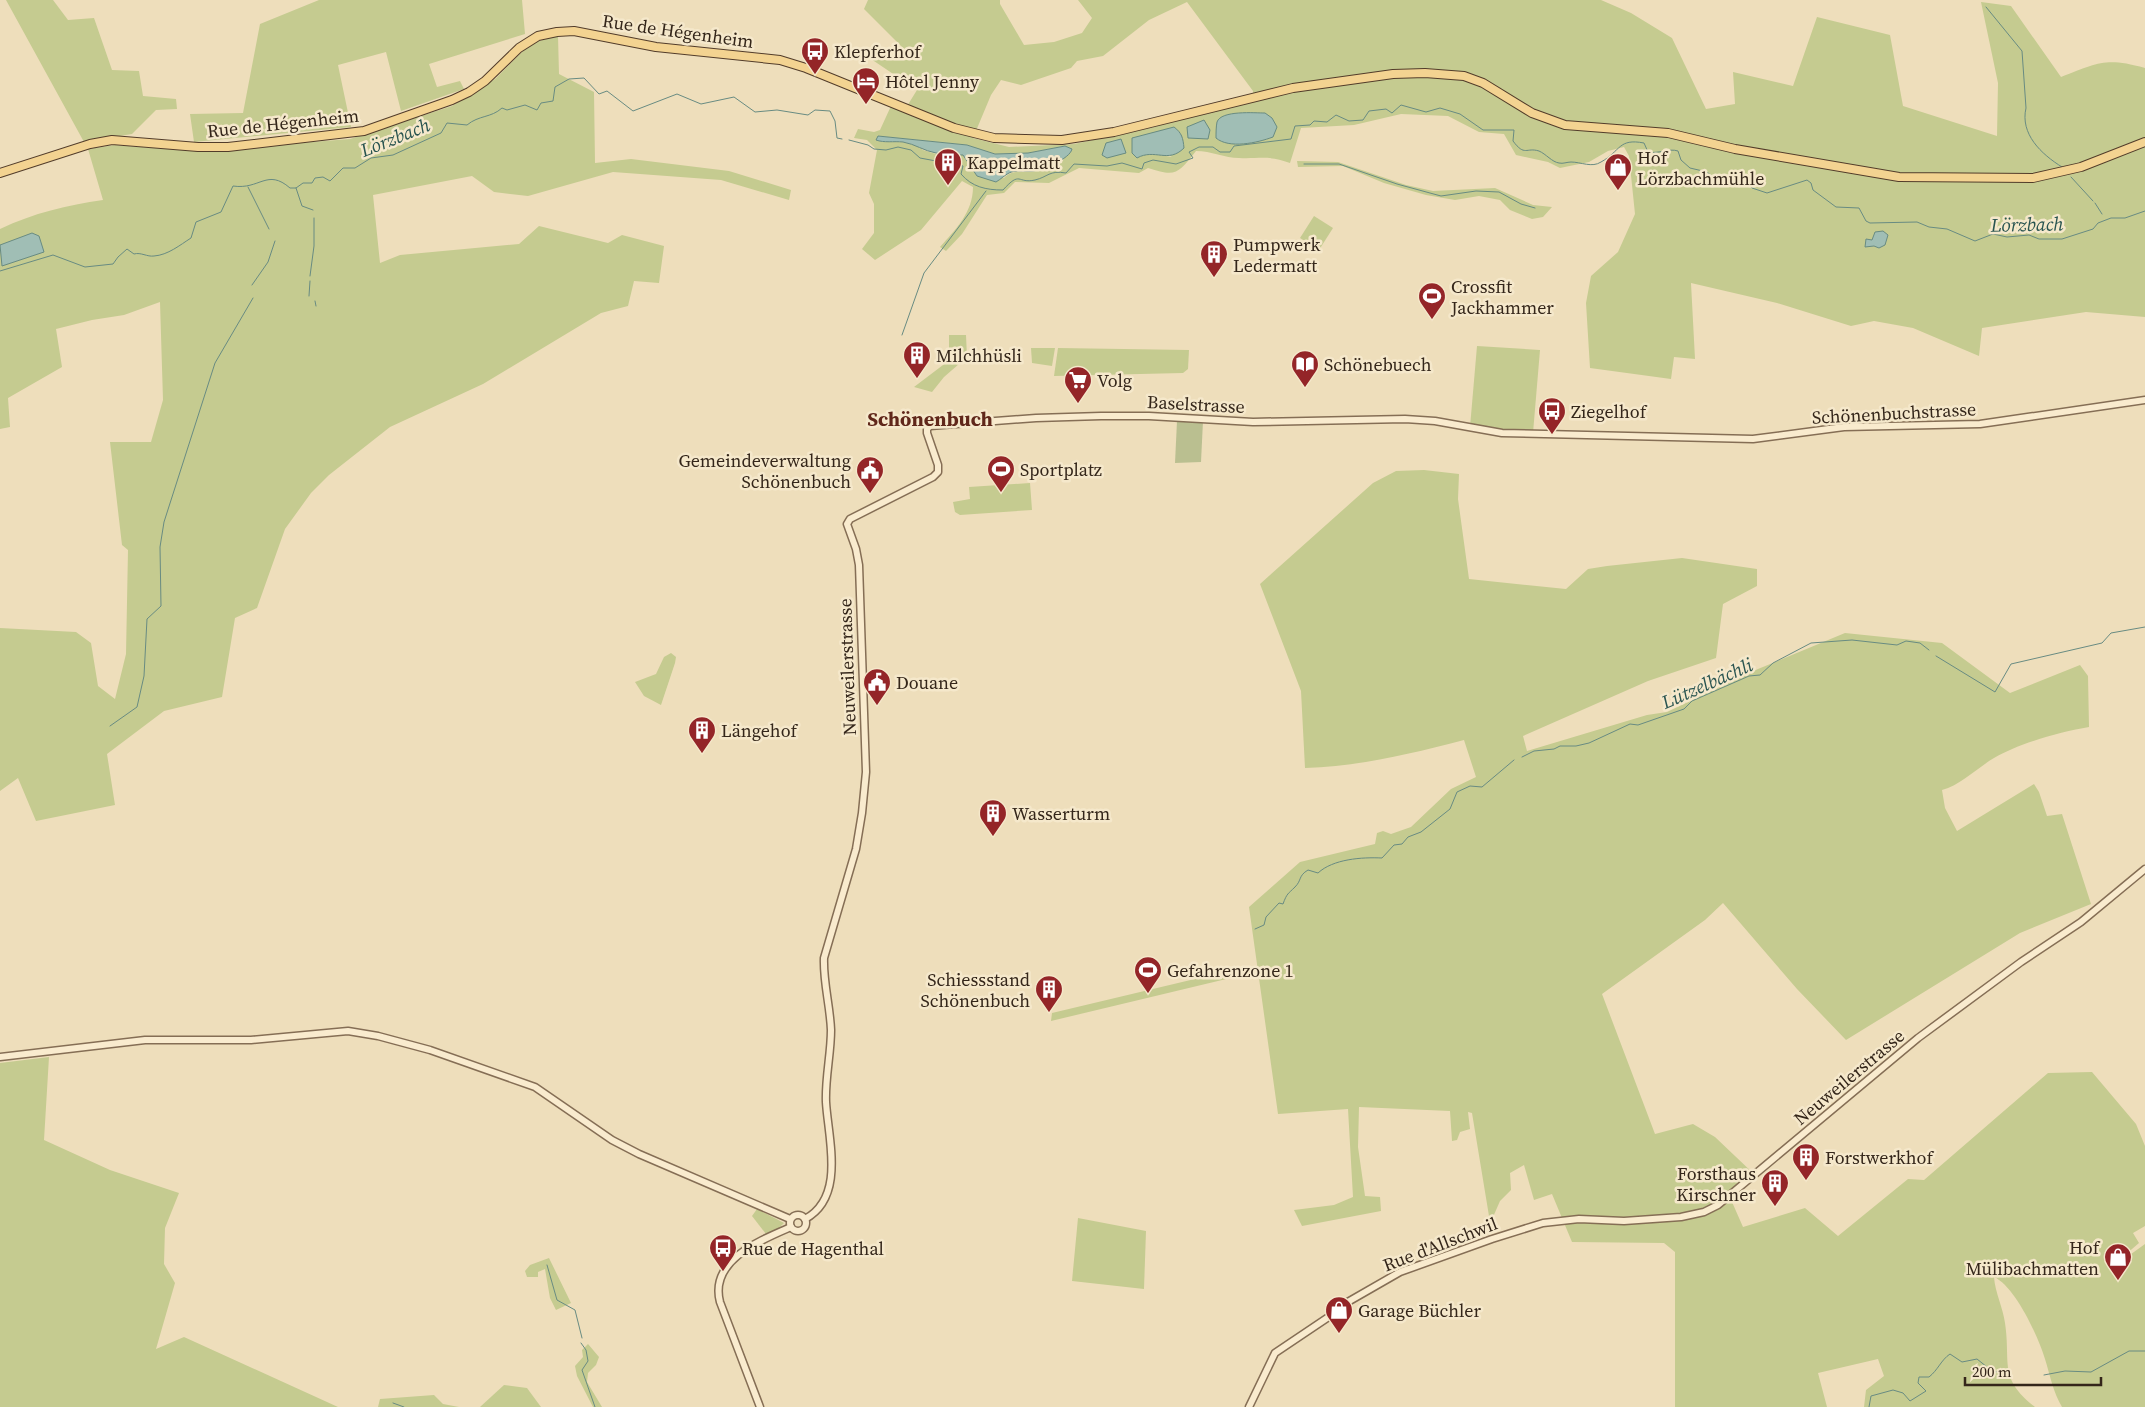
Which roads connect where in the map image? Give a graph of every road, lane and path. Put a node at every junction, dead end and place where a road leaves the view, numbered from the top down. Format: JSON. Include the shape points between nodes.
{"nodes":[{"id":1,"x":2145,"y":142,"type":"edge"},
{"id":2,"x":0,"y":173,"type":"edge"},
{"id":3,"x":2145,"y":400,"type":"edge"},
{"id":4,"x":1436,"y":421,"type":"joint"},
{"id":5,"x":927,"y":429,"type":"joint"},
{"id":6,"x":2145,"y":869,"type":"edge"},
{"id":7,"x":0,"y":1057,"type":"edge"},
{"id":8,"x":790,"y":1219,"type":"junction"},
{"id":9,"x":805,"y":1219,"type":"junction"},
{"id":10,"x":1542,"y":1223,"type":"joint"},
{"id":11,"x":791,"y":1227,"type":"junction"},
{"id":12,"x":760,"y":1407,"type":"edge"},
{"id":13,"x":1249,"y":1407,"type":"edge"}],
"edges":[{"from":1,"to":2,"type":"main road","name":"Rue de Hégenheim","via":[[2080,167],[2033,178],[1899,177],[1769,155],[1668,133],[1565,125],[1532,113],[1484,83],[1464,76],[1425,73],[1393,74],[1293,88],[1105,134],[1062,140],[994,138],[954,128],[780,60],[656,47],[574,31],[538,36],[469,92],[364,131],[228,147],[112,140]]},
{"from":3,"to":4,"type":"street","name":"Schönenbuchstrasse","via":[[1980,424],[1817,429],[1752,440],[1502,433]]},
{"from":4,"to":5,"type":"street","name":"Baselstrasse","via":[[1261,422],[1100,416],[944,424]]},
{"from":5,"to":9,"type":"street","name":"Neuweilerstrasse","via":[[938,472],[846,524],[858,560],[866,772],[856,849],[824,958],[823,974],[831,1031],[826,1103],[832,1160],[830,1177],[823,1200]]},
{"from":6,"to":10,"type":"street","name":"Neuweilerstrasse","via":[[2081,922],[1918,1038],[1718,1205],[1681,1217],[1624,1221],[1580,1218]]},
{"from":7,"to":8,"type":"street","via":[[145,1040],[251,1040],[348,1031],[378,1036],[430,1050],[535,1087],[612,1140],[639,1154]]},
{"from":8,"to":9,"type":"street","via":[[799,1214]]},
{"from":8,"to":11,"type":"street"},
{"from":9,"to":11,"type":"street","via":[[806,1226],[802,1230],[795,1231]]},
{"from":10,"to":13,"type":"street","name":"Rue d'Allschwil","via":[[1400,1272],[1351,1300],[1275,1353]]},
{"from":11,"to":12,"type":"street","via":[[742,1251],[727,1267],[718,1288],[720,1302]]}]}
